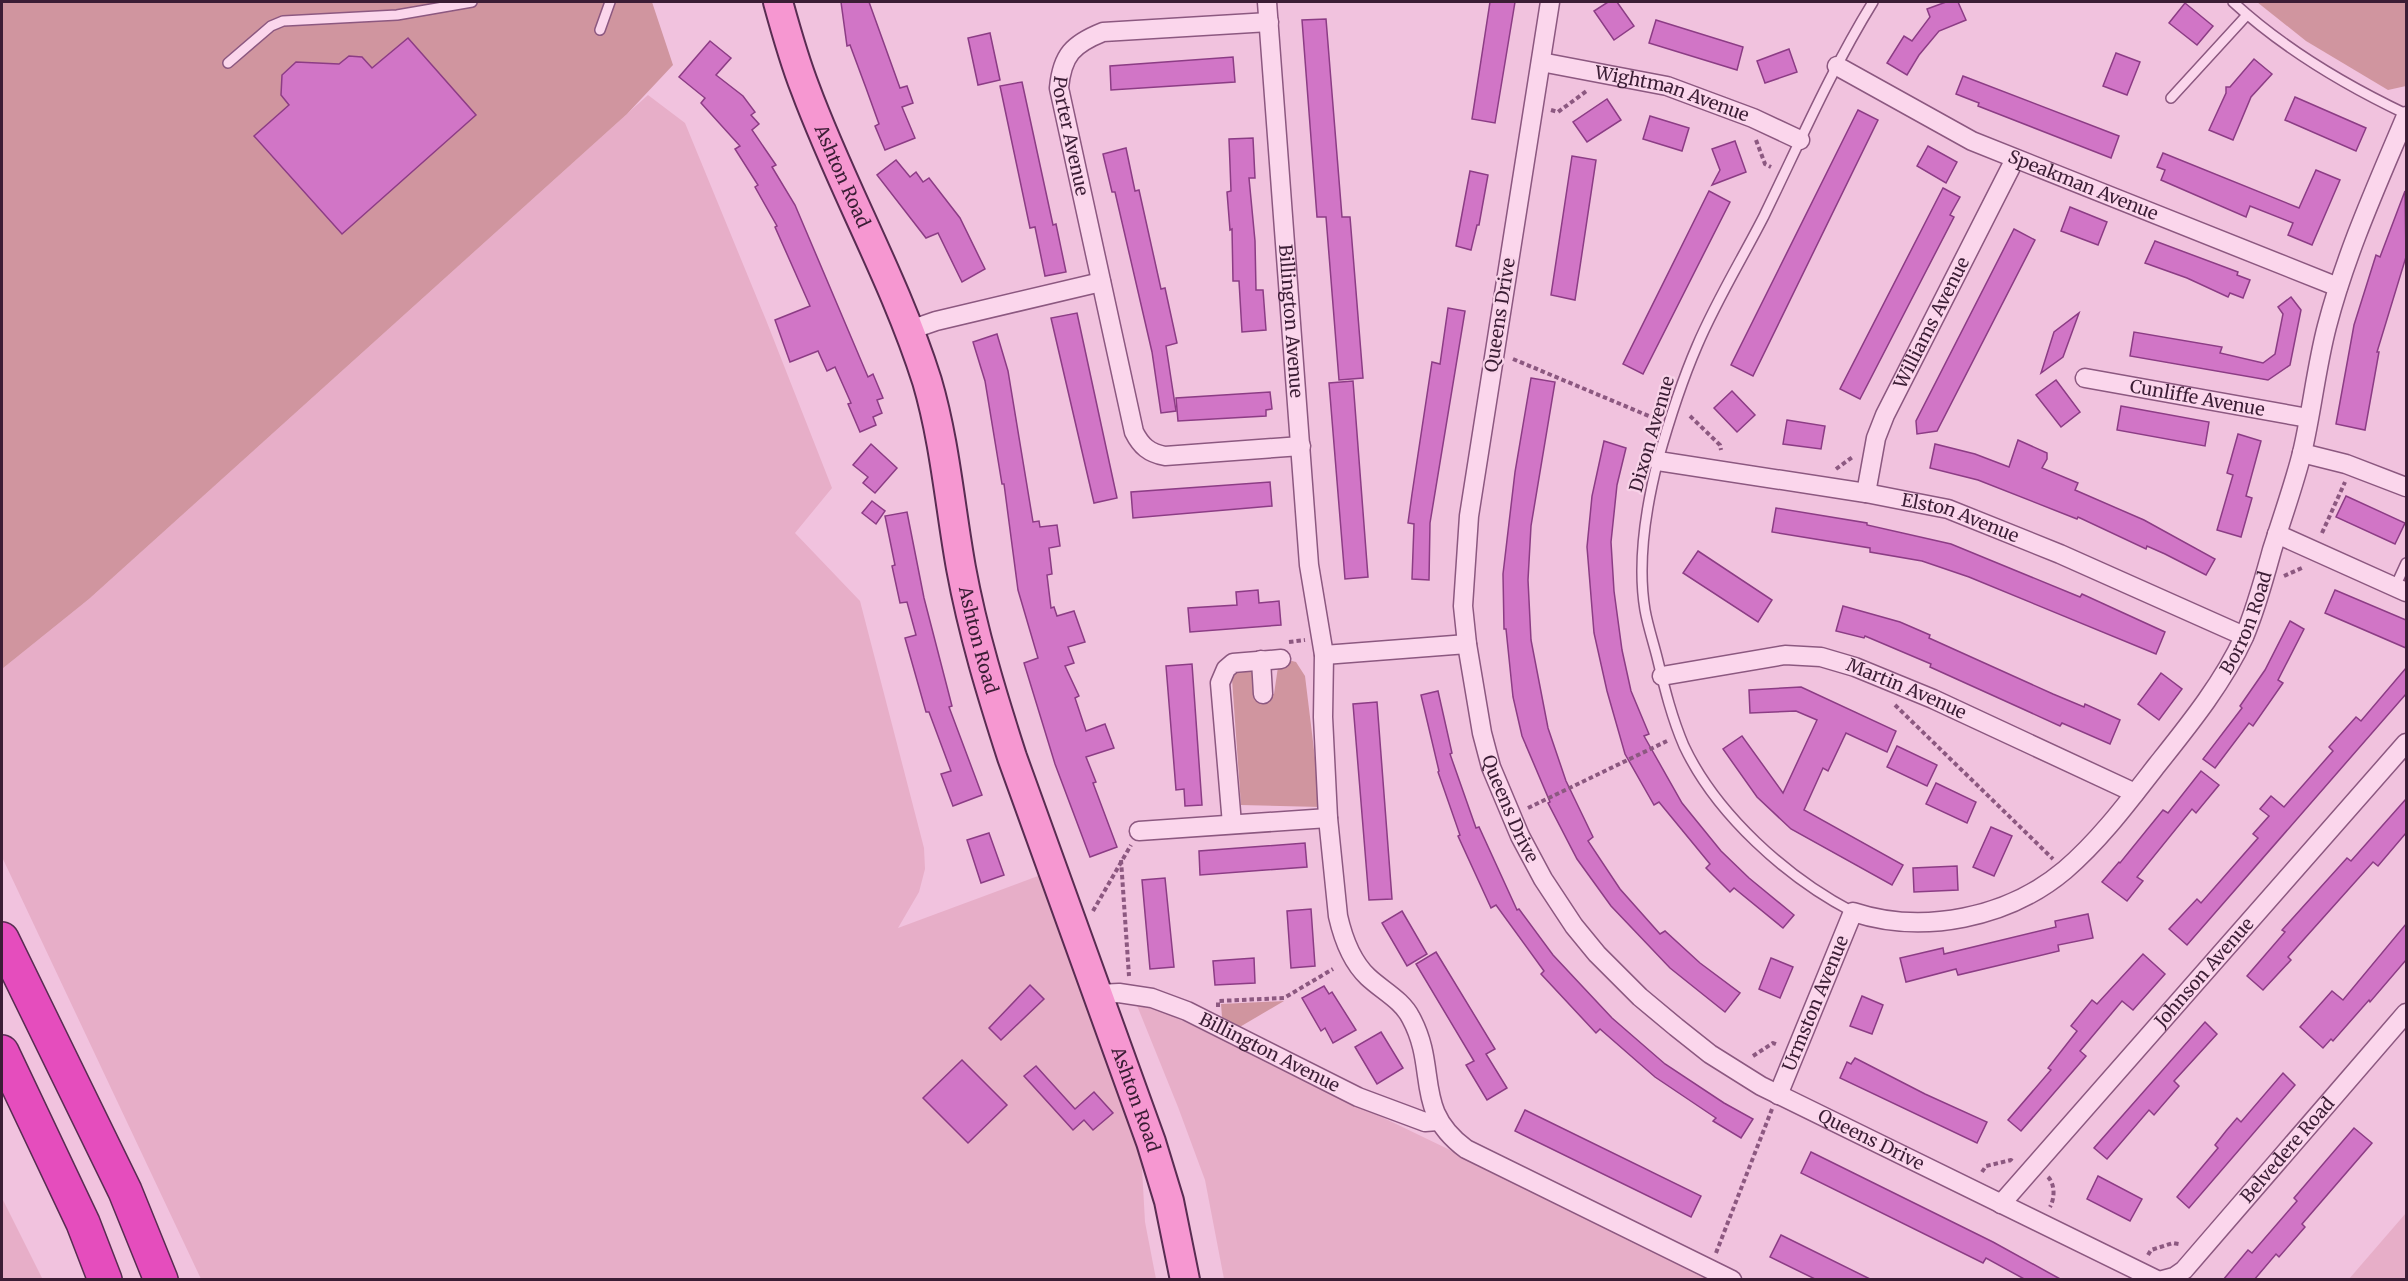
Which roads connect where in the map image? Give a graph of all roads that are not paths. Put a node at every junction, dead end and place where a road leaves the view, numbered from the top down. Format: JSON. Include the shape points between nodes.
{"nodes":[{"id":1,"x":472,"y":2,"type":"edge"},
{"id":2,"x":610,"y":2,"type":"edge"},
{"id":3,"x":778,"y":2,"type":"edge"},
{"id":4,"x":1267,"y":2,"type":"edge"},
{"id":5,"x":1550,"y":2,"type":"edge"},
{"id":6,"x":1873,"y":2,"type":"edge"},
{"id":7,"x":2233,"y":2,"type":"edge"},
{"id":8,"x":2247,"y":15,"type":"junction"},
{"id":9,"x":1269,"y":22,"type":"junction"},
{"id":10,"x":600,"y":30,"type":"dead end"},
{"id":11,"x":1540,"y":62,"type":"junction"},
{"id":12,"x":228,"y":63,"type":"dead end"},
{"id":13,"x":1838,"y":66,"type":"junction"},
{"id":14,"x":2171,"y":98,"type":"dead end"},
{"id":15,"x":2406,"y":115,"type":"edge"},
{"id":16,"x":1800,"y":140,"type":"junction"},
{"id":17,"x":2015,"y":159,"type":"junction"},
{"id":18,"x":1101,"y":282,"type":"junction"},
{"id":19,"x":2338,"y":287,"type":"junction"},
{"id":20,"x":910,"y":330,"type":"junction"},
{"id":21,"x":2085,"y":378,"type":"dead end"},
{"id":22,"x":2308,"y":418,"type":"junction"},
{"id":23,"x":1301,"y":446,"type":"junction"},
{"id":24,"x":2302,"y":453,"type":"junction"},
{"id":25,"x":1658,"y":461,"type":"junction"},
{"id":26,"x":2406,"y":487,"type":"edge"},
{"id":27,"x":1866,"y":493,"type":"junction"},
{"id":28,"x":2277,"y":534,"type":"junction"},
{"id":29,"x":2406,"y":563,"type":"edge"},
{"id":30,"x":2401,"y":589,"type":"edge"},
{"id":31,"x":2244,"y":636,"type":"junction"},
{"id":32,"x":1467,"y":644,"type":"junction"},
{"id":33,"x":1323,"y":647,"type":"junction"},
{"id":34,"x":1281,"y":659,"type":"road end"},
{"id":35,"x":1261,"y":660,"type":"junction"},
{"id":36,"x":1662,"y":676,"type":"junction"},
{"id":37,"x":1263,"y":694,"type":"dead end"},
{"id":38,"x":2406,"y":743,"type":"edge"},
{"id":39,"x":2135,"y":793,"type":"junction"},
{"id":40,"x":1328,"y":818,"type":"junction"},
{"id":41,"x":1232,"y":824,"type":"junction"},
{"id":42,"x":1139,"y":831,"type":"road end"},
{"id":43,"x":1853,"y":912,"type":"junction"},
{"id":44,"x":2,"y":939,"type":"edge"},
{"id":45,"x":1098,"y":994,"type":"junction"},
{"id":46,"x":2406,"y":1013,"type":"edge"},
{"id":47,"x":2,"y":1053,"type":"edge"},
{"id":48,"x":1778,"y":1095,"type":"junction"},
{"id":49,"x":1438,"y":1121,"type":"junction"},
{"id":50,"x":2001,"y":1204,"type":"junction"},
{"id":51,"x":105,"y":1280,"type":"edge"},
{"id":52,"x":161,"y":1280,"type":"edge"},
{"id":53,"x":1185,"y":1280,"type":"edge"},
{"id":54,"x":1732,"y":1280,"type":"edge"},
{"id":55,"x":2157,"y":1280,"type":"edge"},
{"id":56,"x":2163,"y":1280,"type":"edge"}],
"edges":[{"from":1,"to":12,"type":"lane","via":[[397,15],[283,21],[271,26]]},
{"from":2,"to":10,"type":"lane"},
{"from":3,"to":20,"type":"main road","name":"Ashton Road","via":[[817,118]]},
{"from":4,"to":9,"type":"street","name":"Billington Avenue"},
{"from":5,"to":11,"type":"street","name":"Queens Drive"},
{"from":6,"to":13,"type":"lane","name":"Dixon Avenue"},
{"from":7,"to":8,"type":"lane"},
{"from":8,"to":14,"type":"lane"},
{"from":8,"to":15,"type":"lane","via":[[2312,61]]},
{"from":9,"to":18,"type":"street","name":"Porter Avenue","via":[[1103,32],[1086,39],[1065,58],[1059,88]]},
{"from":9,"to":23,"type":"street","name":"Billington Avenue"},
{"from":11,"to":16,"type":"street","name":"Wightman Avenue","via":[[1667,86]]},
{"from":11,"to":32,"type":"street","name":"Queens Drive","via":[[1469,516],[1463,606]]},
{"from":13,"to":16,"type":"lane","name":"Dixon Avenue"},
{"from":13,"to":17,"type":"street","name":"Speakman Avenue","via":[[1947,129]]},
{"from":15,"to":19,"type":"street","name":"Borron Road"},
{"from":16,"to":25,"type":"lane","name":"Dixon Avenue","via":[[1698,345]]},
{"from":17,"to":19,"type":"street","name":"Speakman Avenue"},
{"from":17,"to":27,"type":"street","name":"Williams Avenue","via":[[1885,416],[1876,438]]},
{"from":18,"to":20,"type":"street"},
{"from":18,"to":23,"type":"street","name":"Porter Avenue","via":[[1134,432],[1146,449],[1165,456]]},
{"from":19,"to":22,"type":"street","name":"Borron Road"},
{"from":20,"to":45,"type":"main road","name":"Ashton Road","via":[[938,429],[962,570],[991,692]]},
{"from":21,"to":22,"type":"street","name":"Cunliffe Avenue"},
{"from":22,"to":24,"type":"street","name":"Borron Road"},
{"from":23,"to":33,"type":"street","name":"Billington Avenue","via":[[1310,565]]},
{"from":24,"to":26,"type":"street","via":[[2346,464]]},
{"from":24,"to":28,"type":"street","name":"Borron Road"},
{"from":25,"to":27,"type":"street","name":"Elston Avenue"},
{"from":25,"to":36,"type":"lane","name":"Dixon Avenue","via":[[1642,568],[1645,609]]},
{"from":27,"to":31,"type":"street","name":"Elston Avenue","via":[[1948,510],[1987,524]]},
{"from":28,"to":30,"type":"street"},
{"from":28,"to":31,"type":"street","name":"Borron Road"},
{"from":29,"to":30,"type":"lane"},
{"from":31,"to":39,"type":"street","name":"Borron Road","via":[[2222,676]]},
{"from":32,"to":33,"type":"street"},
{"from":32,"to":48,"type":"street","name":"Queens Drive","via":[[1491,767],[1520,836],[1555,900],[1597,954],[1640,997],[1710,1054]]},
{"from":33,"to":40,"type":"street","name":"Billington Avenue"},
{"from":34,"to":35,"type":"street"},
{"from":35,"to":37,"type":"street"},
{"from":35,"to":41,"type":"street","via":[[1233,663],[1220,683]]},
{"from":36,"to":39,"type":"street","name":"Martin Avenue","via":[[1785,655],[1821,657],[1933,699]]},
{"from":36,"to":43,"type":"lane","name":"Dixon Avenue","via":[[1668,706],[1687,750],[1732,815],[1775,860],[1826,898]]},
{"from":38,"to":50,"type":"street","name":"Johnson Avenue"},
{"from":39,"to":43,"type":"street","name":"Borron Road","via":[[2065,870],[2034,893],[2007,905],[1943,921],[1908,922]]},
{"from":40,"to":41,"type":"street"},
{"from":40,"to":49,"type":"street","name":"Billington Avenue","via":[[1342,931],[1354,961],[1410,1016],[1425,1051],[1429,1095]]},
{"from":41,"to":42,"type":"street"},
{"from":43,"to":48,"type":"street","name":"Urmston Avenue"},
{"from":44,"to":52,"type":"highway","via":[[125,1191]]},
{"from":45,"to":49,"type":"street","name":"Billington Avenue","via":[[1152,998],[1358,1097],[1425,1122]]},
{"from":45,"to":53,"type":"main road","name":"Ashton Road","via":[[1169,1201]]},
{"from":46,"to":56,"type":"street","name":"Belvedere Road","via":[[2184,1270]]},
{"from":47,"to":51,"type":"highway","via":[[83,1223]]},
{"from":48,"to":50,"type":"street","name":"Queens Drive"},
{"from":49,"to":54,"type":"street","name":"Billington Avenue","via":[[1466,1149]]},
{"from":50,"to":55,"type":"street","name":"Queens Drive"}]}
